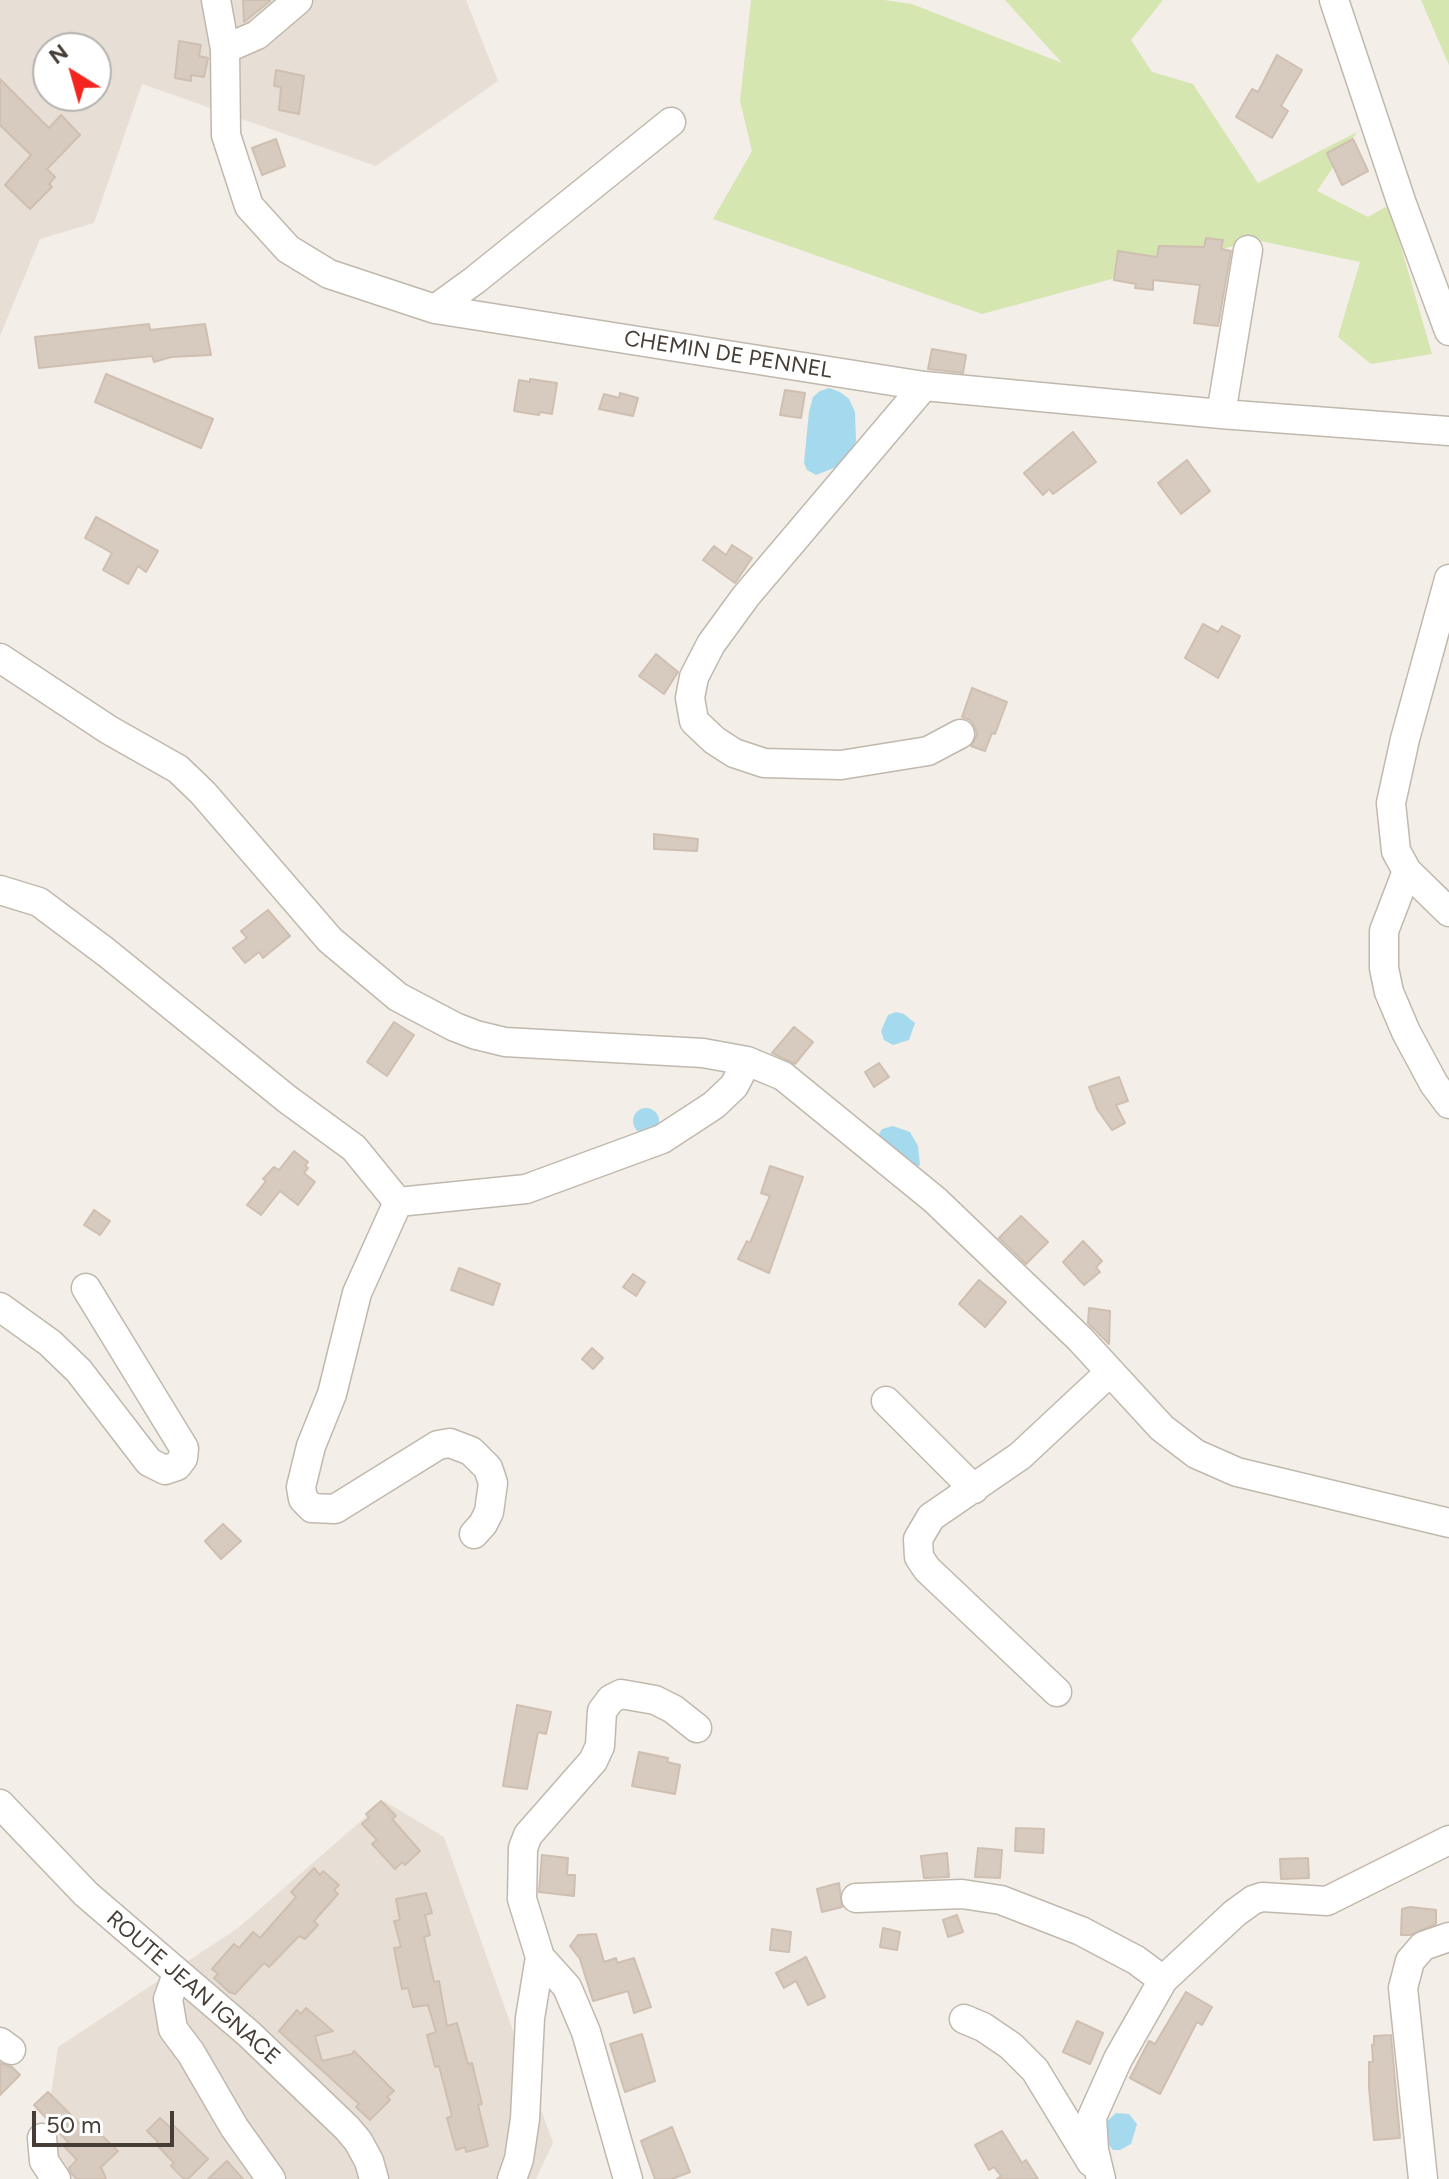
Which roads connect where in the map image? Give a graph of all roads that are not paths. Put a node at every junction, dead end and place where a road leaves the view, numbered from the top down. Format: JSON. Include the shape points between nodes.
{"nodes":[{"id":1,"x":216,"y":0,"type":"edge"},
{"id":2,"x":298,"y":0,"type":"edge"},
{"id":3,"x":1334,"y":0,"type":"edge"},
{"id":4,"x":225,"y":49,"type":"junction"},
{"id":5,"x":671,"y":122,"type":"dead end"},
{"id":6,"x":1248,"y":250,"type":"dead end"},
{"id":7,"x":435,"y":309,"type":"junction"},
{"id":8,"x":1449,"y":331,"type":"edge"},
{"id":9,"x":924,"y":386,"type":"junction"},
{"id":10,"x":1221,"y":414,"type":"junction"},
{"id":11,"x":1449,"y":431,"type":"edge"},
{"id":12,"x":1449,"y":579,"type":"edge"},
{"id":13,"x":0,"y":658,"type":"edge"},
{"id":14,"x":960,"y":734,"type":"dead end"},
{"id":15,"x":1407,"y":871,"type":"junction"},
{"id":16,"x":0,"y":890,"type":"edge"},
{"id":17,"x":1449,"y":912,"type":"edge"},
{"id":18,"x":747,"y":1061,"type":"junction"},
{"id":19,"x":1449,"y":1104,"type":"edge"},
{"id":20,"x":398,"y":1202,"type":"junction"},
{"id":21,"x":86,"y":1288,"type":"dead end"},
{"id":22,"x":0,"y":1307,"type":"edge"},
{"id":23,"x":1110,"y":1372,"type":"junction"},
{"id":24,"x":886,"y":1401,"type":"dead end"},
{"id":25,"x":974,"y":1489,"type":"junction"},
{"id":26,"x":1449,"y":1523,"type":"edge"},
{"id":27,"x":474,"y":1534,"type":"dead end"},
{"id":28,"x":1057,"y":1692,"type":"dead end"},
{"id":29,"x":697,"y":1728,"type":"dead end"},
{"id":30,"x":0,"y":1804,"type":"edge"},
{"id":31,"x":1449,"y":1840,"type":"edge"},
{"id":32,"x":856,"y":1898,"type":"dead end"},
{"id":33,"x":1449,"y":1937,"type":"edge"},
{"id":34,"x":540,"y":1957,"type":"junction"},
{"id":35,"x":177,"y":1974,"type":"junction"},
{"id":36,"x":1163,"y":1980,"type":"junction"},
{"id":37,"x":964,"y":2019,"type":"dead end"},
{"id":38,"x":42,"y":2138,"type":"dead end"},
{"id":39,"x":1099,"y":2176,"type":"edge"},
{"id":40,"x":56,"y":2179,"type":"edge"},
{"id":41,"x":271,"y":2179,"type":"edge"},
{"id":42,"x":374,"y":2179,"type":"edge"},
{"id":43,"x":512,"y":2179,"type":"edge"},
{"id":44,"x":628,"y":2179,"type":"edge"},
{"id":45,"x":1423,"y":2179,"type":"edge"}],
"edges":[{"from":1,"to":4,"type":"street","name":"CHEMIN DE PENNEL"},
{"from":2,"to":4,"type":"street","via":[[257,35]]},
{"from":3,"to":8,"type":"street"},
{"from":4,"to":7,"type":"street","name":"CHEMIN DE PENNEL","via":[[226,135],[249,206],[288,249],[329,274]]},
{"from":5,"to":7,"type":"street"},
{"from":6,"to":10,"type":"street"},
{"from":7,"to":9,"type":"street","name":"CHEMIN DE PENNEL"},
{"from":9,"to":10,"type":"street","name":"CHEMIN DE PENNEL"},
{"from":9,"to":14,"type":"street","via":[[746,596],[711,644],[690,698],[694,721],[714,740],[764,763],[841,765],[928,751]]},
{"from":10,"to":11,"type":"street","name":"CHEMIN DE PENNEL"},
{"from":12,"to":15,"type":"street","via":[[1391,803],[1396,851]]},
{"from":13,"to":18,"type":"street","via":[[178,769],[330,940],[398,997],[476,1035],[505,1042],[671,1050]]},
{"from":15,"to":17,"type":"street"},
{"from":15,"to":19,"type":"street","via":[[1384,931],[1384,968],[1406,1032]]},
{"from":16,"to":20,"type":"street","via":[[39,902],[107,953],[354,1148]]},
{"from":18,"to":20,"type":"street","via":[[734,1086],[714,1105],[662,1139],[526,1189]]},
{"from":18,"to":23,"type":"street","via":[[798,1087],[935,1200]]},
{"from":20,"to":27,"type":"street","via":[[357,1293],[332,1394],[311,1446],[303,1499],[312,1508],[335,1509],[438,1445],[450,1443],[471,1451],[488,1468],[493,1483],[489,1512]]},
{"from":21,"to":22,"type":"street","via":[[184,1448],[177,1466],[165,1470],[149,1462],[79,1371]]},
{"from":23,"to":25,"type":"street","via":[[1032,1447]]},
{"from":23,"to":26,"type":"street","via":[[1162,1428],[1215,1463]]},
{"from":24,"to":25,"type":"street"},
{"from":25,"to":28,"type":"street","via":[[923,1526],[919,1557]]},
{"from":29,"to":34,"type":"street","via":[[655,1700],[621,1694],[605,1703],[593,1761],[528,1835],[523,1848],[522,1899]]},
{"from":30,"to":35,"type":"street","name":"ROUTE JEAN IGNACE","via":[[86,1894]]},
{"from":31,"to":36,"type":"street","via":[[1327,1901],[1253,1900]]},
{"from":32,"to":36,"type":"street","via":[[962,1894],[1001,1900],[1081,1931]]},
{"from":33,"to":45,"type":"street","via":[[1423,1946],[1410,1961],[1403,1988]]},
{"from":34,"to":43,"type":"street","via":[[530,2018],[525,2119]]},
{"from":34,"to":44,"type":"street","via":[[567,1987],[586,2032]]},
{"from":35,"to":41,"type":"street","via":[[168,1999],[173,2029]]},
{"from":35,"to":42,"type":"street","name":"ROUTE JEAN IGNACE","via":[[347,2128],[369,2161]]},
{"from":36,"to":39,"type":"street","via":[[1097,2101],[1092,2133]]},
{"from":37,"to":39,"type":"street","via":[[1011,2046],[1035,2070]]},
{"from":38,"to":40,"type":"street","via":[[44,2161]]}]}
